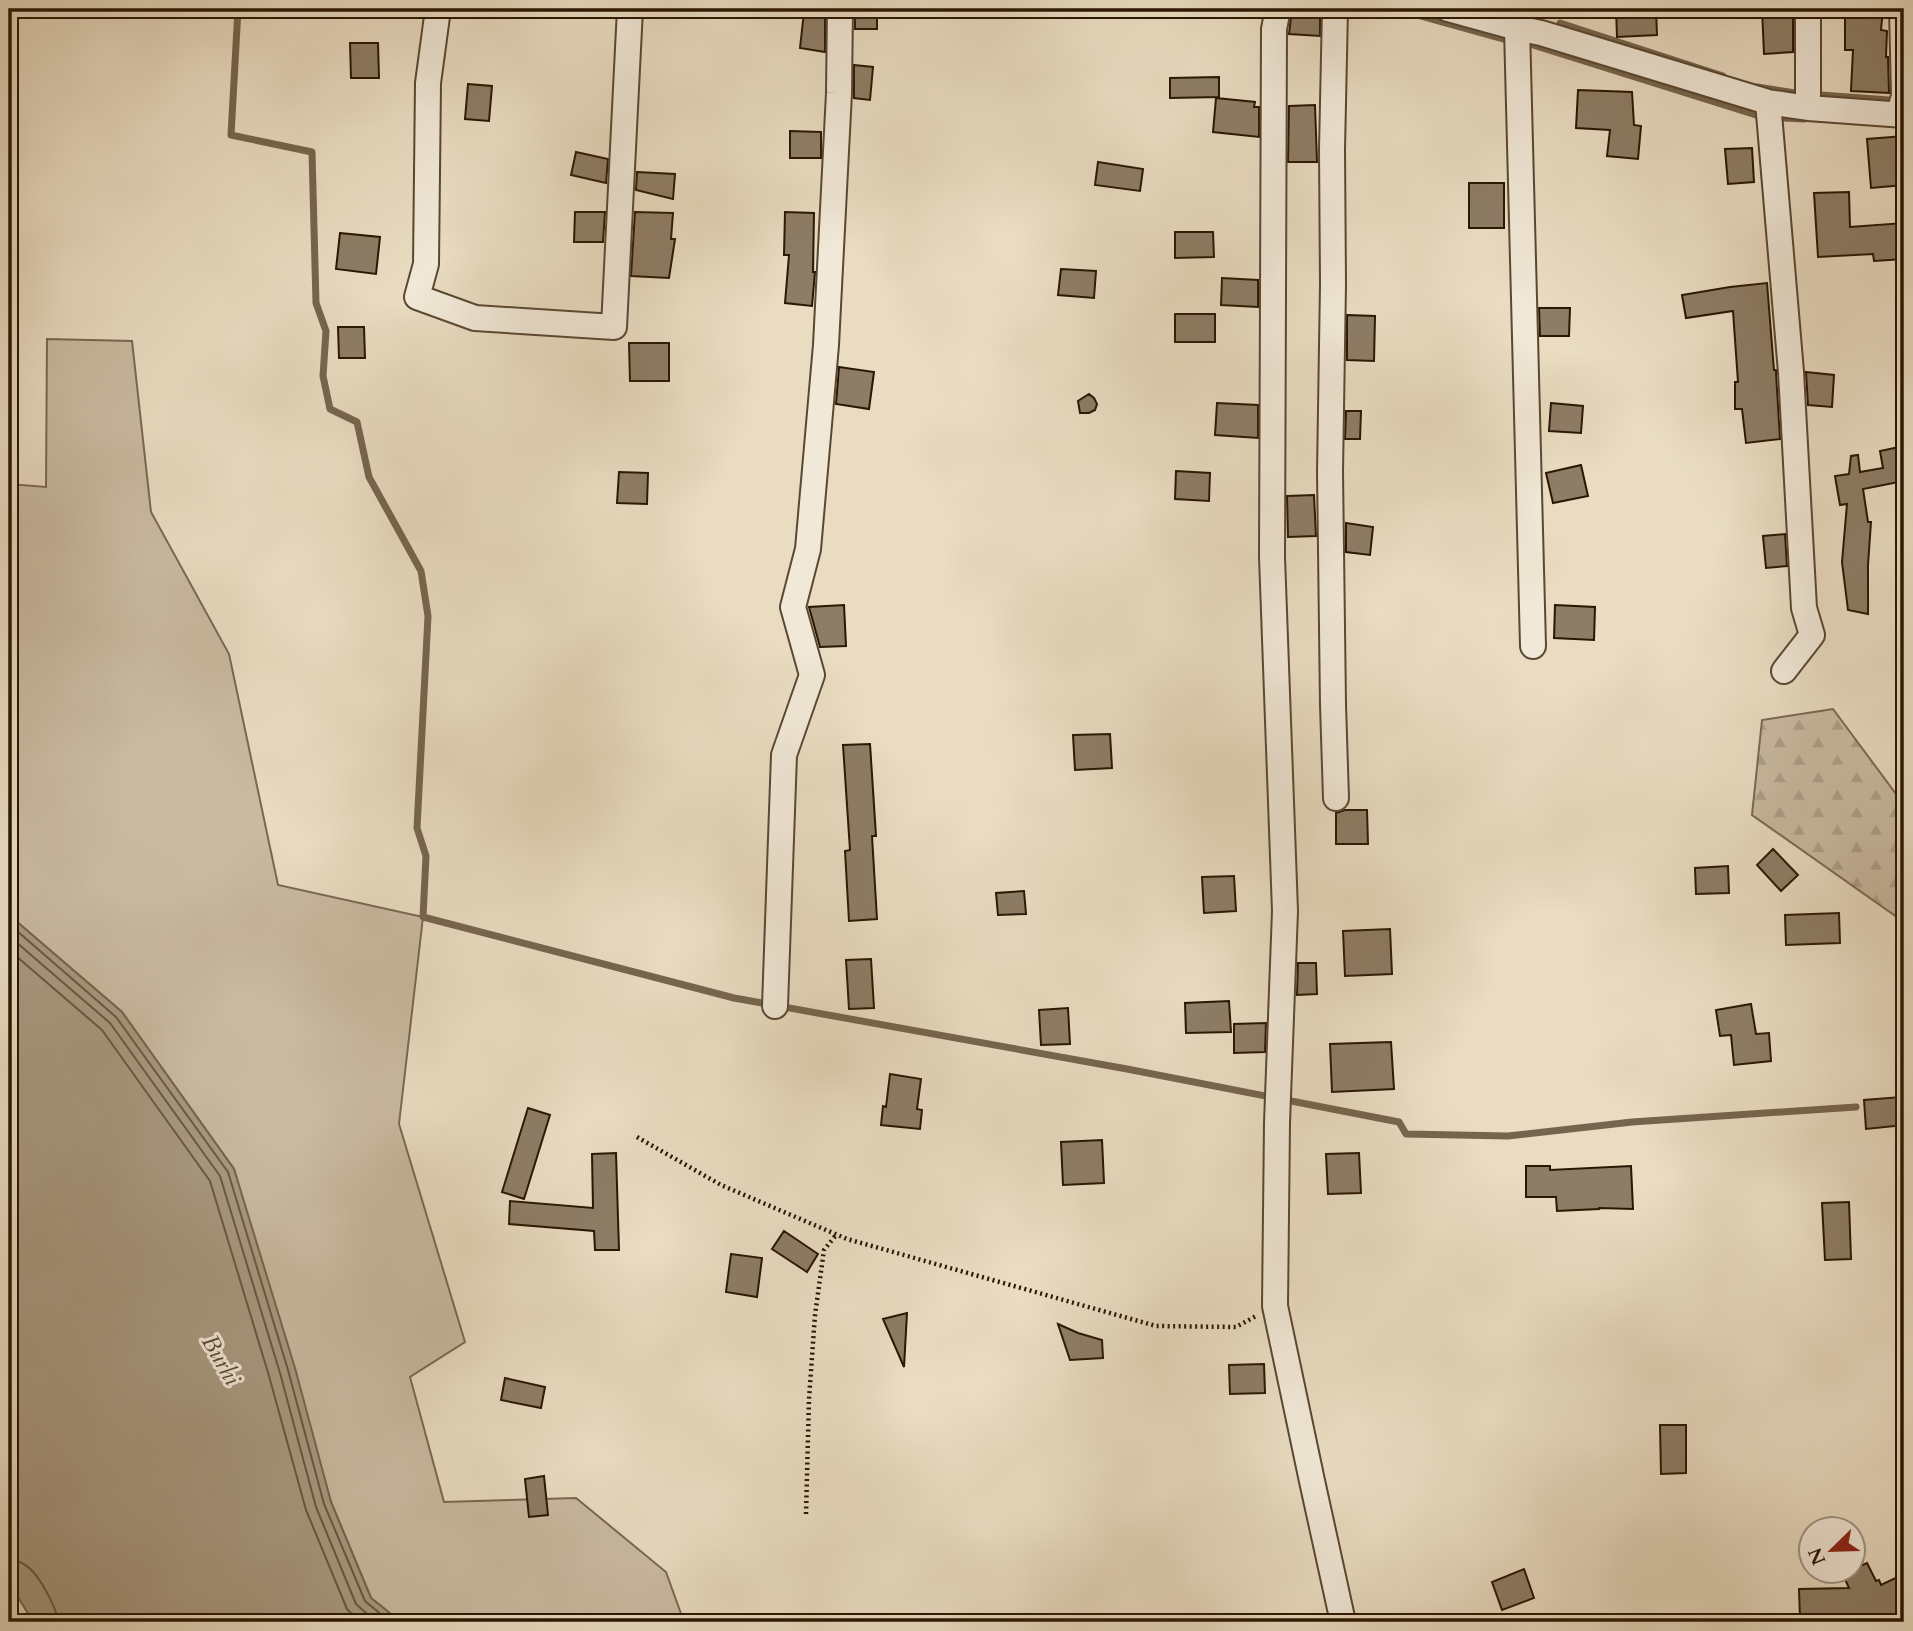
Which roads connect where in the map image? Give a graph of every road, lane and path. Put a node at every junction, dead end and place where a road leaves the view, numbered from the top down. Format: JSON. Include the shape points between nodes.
{"nodes":[{"id":1,"x":438,"y":9,"type":"edge"},
{"id":2,"x":630,"y":9,"type":"edge"},
{"id":3,"x":840,"y":9,"type":"edge"},
{"id":4,"x":1278,"y":9,"type":"edge"},
{"id":5,"x":1335,"y":9,"type":"edge"},
{"id":6,"x":1448,"y":9,"type":"edge"},
{"id":7,"x":1808,"y":9,"type":"edge"},
{"id":8,"x":1902,"y":9,"type":"edge"},
{"id":9,"x":1541,"y":21,"type":"edge"},
{"id":10,"x":1517,"y":28,"type":"junction"},
{"id":11,"x":1768,"y":102,"type":"junction"},
{"id":12,"x":1808,"y":108,"type":"junction"},
{"id":13,"x":1902,"y":114,"type":"edge"},
{"id":14,"x":1533,"y":646,"type":"dead end"},
{"id":15,"x":1784,"y":671,"type":"dead end"},
{"id":16,"x":1336,"y":798,"type":"dead end"},
{"id":17,"x":775,"y":1006,"type":"dead end"},
{"id":18,"x":636,"y":1137,"type":"dead end"},
{"id":19,"x":836,"y":1235,"type":"junction"},
{"id":20,"x":1275,"y":1306,"type":"junction"},
{"id":21,"x":806,"y":1514,"type":"dead end"},
{"id":22,"x":1343,"y":1622,"type":"edge"}],
"edges":[{"from":1,"to":2,"type":"street","via":[[428,83],[426,264],[417,297],[475,318],[614,327]]},
{"from":3,"to":17,"type":"street","via":[[826,345],[807,549],[793,607],[812,675],[784,755]]},
{"from":4,"to":20,"type":"street","via":[[1274,29],[1272,557],[1285,911]]},
{"from":5,"to":16,"type":"street","via":[[1330,472]]},
{"from":6,"to":10,"type":"street"},
{"from":7,"to":12,"type":"street"},
{"from":8,"to":13,"type":"street"},
{"from":9,"to":10,"type":"street"},
{"from":9,"to":11,"type":"street"},
{"from":10,"to":14,"type":"street"},
{"from":11,"to":12,"type":"street"},
{"from":11,"to":15,"type":"street","via":[[1791,372],[1804,608],[1812,635]]},
{"from":12,"to":13,"type":"street"},
{"from":18,"to":19,"type":"path","via":[[721,1185]]},
{"from":19,"to":20,"type":"path","via":[[1156,1326],[1236,1327]]},
{"from":19,"to":21,"type":"path","via":[[824,1250],[815,1315]]},
{"from":20,"to":22,"type":"street"}]}
